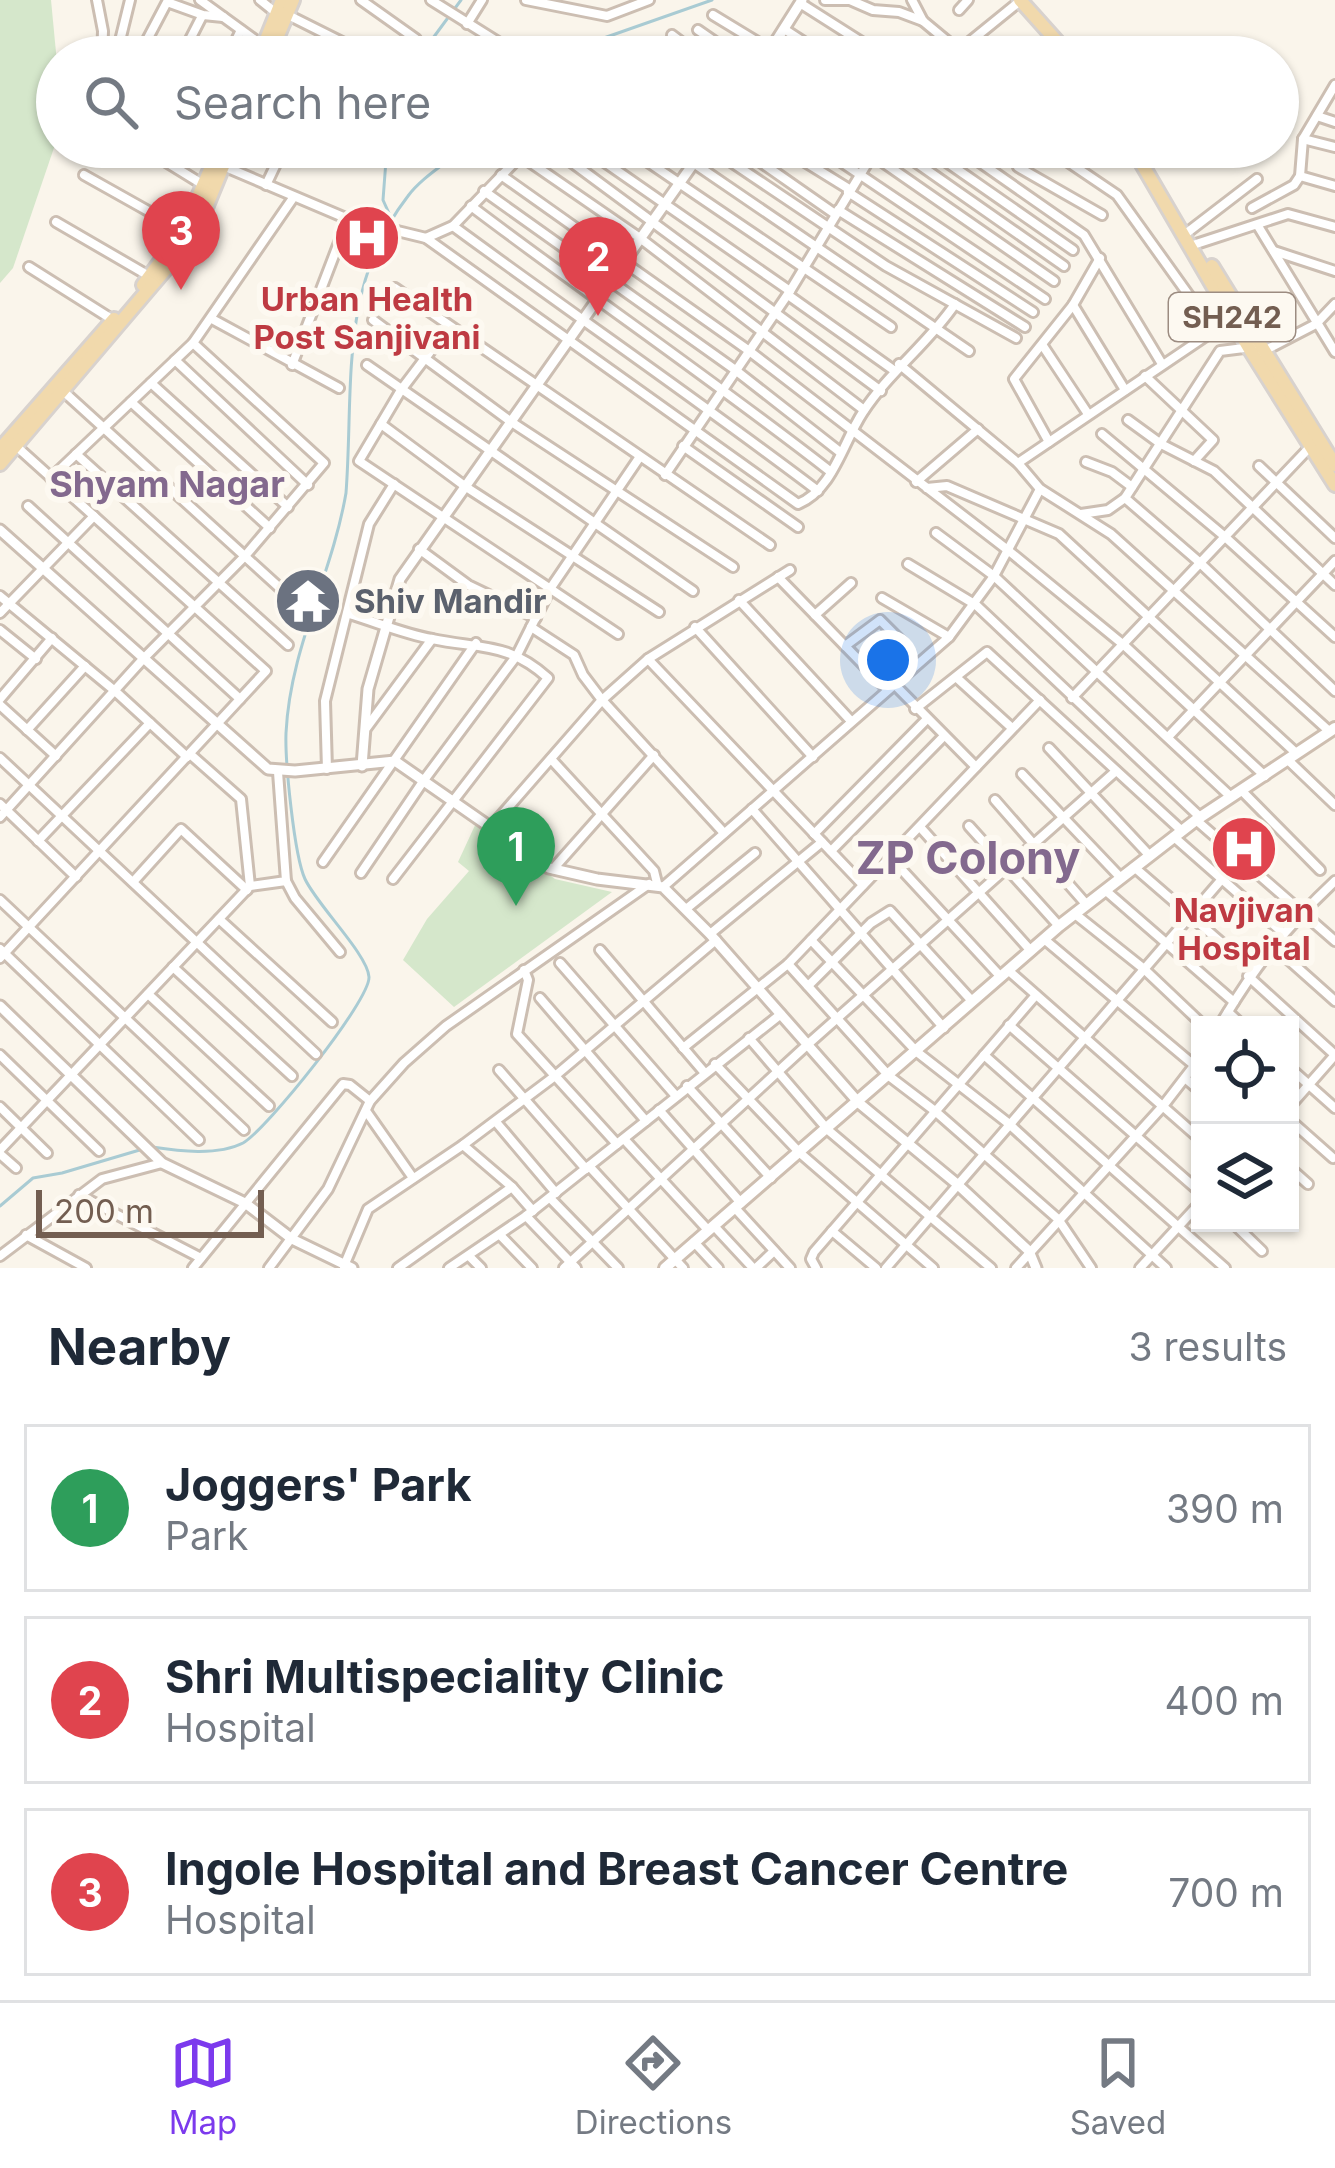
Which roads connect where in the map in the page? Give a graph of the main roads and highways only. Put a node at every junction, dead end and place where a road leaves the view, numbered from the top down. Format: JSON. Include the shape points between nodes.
{"nodes":[{"id":1,"x":293,"y":0,"type":"edge"},
{"id":2,"x":1027,"y":1,"type":"edge"},
{"id":3,"x":282,"y":9,"type":"edge"},
{"id":4,"x":1054,"y":36,"type":"edge"},
{"id":5,"x":1061,"y":36,"type":"edge"},
{"id":6,"x":217,"y":168,"type":"edge"},
{"id":7,"x":1149,"y":168,"type":"edge"},
{"id":8,"x":209,"y":187,"type":"junction"},
{"id":9,"x":12,"y":437,"type":"edge"},
{"id":10,"x":1314,"y":442,"type":"junction"},
{"id":11,"x":0,"y":448,"type":"edge"},
{"id":12,"x":0,"y":464,"type":"edge"},
{"id":13,"x":1335,"y":466,"type":"edge"},
{"id":14,"x":1335,"y":485,"type":"edge"},
{"id":15,"x":1332,"y":730,"type":"edge"},
{"id":16,"x":674,"y":1265,"type":"edge"}],
"edges":[{"from":1,"to":3,"type":"main road"},
{"from":2,"to":4,"type":"main road"},
{"from":2,"to":5,"type":"main road"},
{"from":6,"to":8,"type":"main road"},
{"from":7,"to":10,"type":"main road","number":"SH242"},
{"from":8,"to":9,"type":"main road","via":[[149,276]]},
{"from":8,"to":9,"type":"main road","via":[[176,256],[63,391]]},
{"from":9,"to":11,"type":"main road"},
{"from":9,"to":12,"type":"main road"},
{"from":10,"to":13,"type":"main road","number":"SH242"},
{"from":10,"to":14,"type":"main road","number":"SH242"},
{"from":15,"to":16,"type":"main road","via":[[1059,926]]}]}
